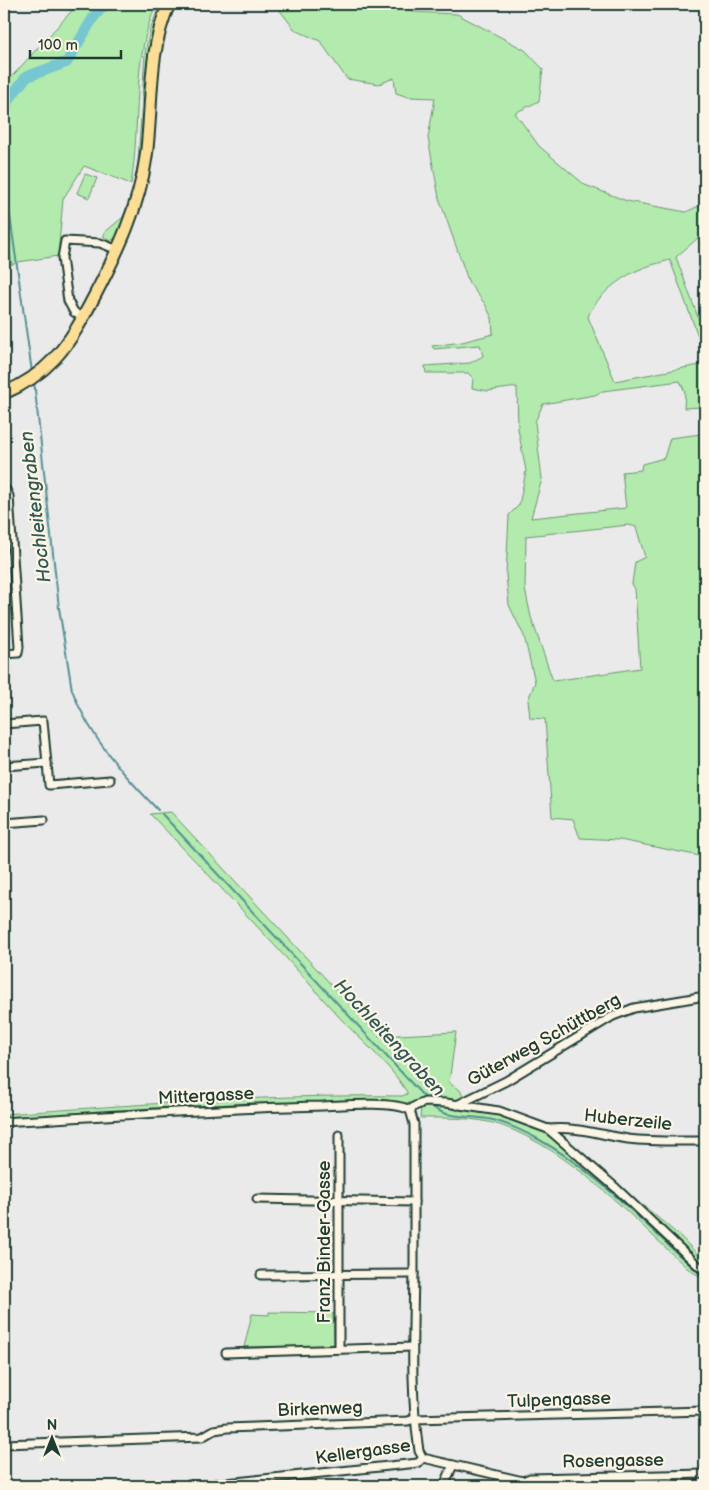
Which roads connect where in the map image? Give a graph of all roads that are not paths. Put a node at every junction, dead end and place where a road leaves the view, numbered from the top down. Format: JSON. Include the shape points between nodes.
{"nodes":[{"id":1,"x":169,"y":4,"type":"edge"},
{"id":2,"x":118,"y":250,"type":"junction"},
{"id":3,"x":83,"y":318,"type":"junction"},
{"id":4,"x":4,"y":393,"type":"edge"},
{"id":5,"x":4,"y":489,"type":"edge"},
{"id":6,"x":4,"y":654,"type":"edge"},
{"id":7,"x":4,"y":724,"type":"edge"},
{"id":8,"x":47,"y":763,"type":"junction"},
{"id":9,"x":4,"y":766,"type":"edge"},
{"id":10,"x":110,"y":780,"type":"dead end"},
{"id":11,"x":44,"y":820,"type":"dead end"},
{"id":12,"x":4,"y":823,"type":"edge"},
{"id":13,"x":705,"y":996,"type":"edge"},
{"id":14,"x":481,"y":1094,"type":"junction"},
{"id":15,"x":457,"y":1105,"type":"junction"},
{"id":16,"x":478,"y":1108,"type":"junction"},
{"id":17,"x":410,"y":1110,"type":"junction"},
{"id":18,"x":4,"y":1122,"type":"edge"},
{"id":19,"x":548,"y":1129,"type":"junction"},
{"id":20,"x":339,"y":1136,"type":"dead end"},
{"id":21,"x":705,"y":1141,"type":"edge"},
{"id":22,"x":257,"y":1199,"type":"dead end"},
{"id":23,"x":339,"y":1201,"type":"junction"},
{"id":24,"x":414,"y":1202,"type":"junction"},
{"id":25,"x":705,"y":1272,"type":"edge"},
{"id":26,"x":339,"y":1274,"type":"junction"},
{"id":27,"x":414,"y":1274,"type":"junction"},
{"id":28,"x":261,"y":1275,"type":"dead end"},
{"id":29,"x":412,"y":1346,"type":"junction"},
{"id":30,"x":339,"y":1349,"type":"junction"},
{"id":31,"x":226,"y":1353,"type":"dead end"},
{"id":32,"x":705,"y":1410,"type":"edge"},
{"id":33,"x":414,"y":1419,"type":"junction"},
{"id":34,"x":4,"y":1444,"type":"edge"},
{"id":35,"x":423,"y":1458,"type":"junction"},
{"id":36,"x":453,"y":1465,"type":"junction"},
{"id":37,"x":705,"y":1474,"type":"edge"},
{"id":38,"x":523,"y":1482,"type":"junction"},
{"id":39,"x":196,"y":1486,"type":"edge"},
{"id":40,"x":211,"y":1486,"type":"edge"},
{"id":41,"x":444,"y":1486,"type":"edge"},
{"id":42,"x":530,"y":1486,"type":"edge"}],
"edges":[{"from":1,"to":2,"type":"main road","via":[[154,52],[143,179]]},
{"from":2,"to":3,"type":"main road"},
{"from":2,"to":3,"type":"street","via":[[100,243],[64,241],[62,258],[68,301],[74,312]]},
{"from":3,"to":4,"type":"main road","via":[[60,352],[32,378]]},
{"from":5,"to":6,"type":"street","via":[[8,496],[19,647],[18,652]]},
{"from":7,"to":8,"type":"street","via":[[43,721]]},
{"from":8,"to":9,"type":"street"},
{"from":8,"to":10,"type":"street","via":[[49,785]]},
{"from":11,"to":12,"type":"street"},
{"from":13,"to":14,"type":"street","name":"Güterweg Schüttberg","via":[[634,1008],[613,1016]]},
{"from":14,"to":15,"type":"street","name":"Güterweg Schüttberg"},
{"from":14,"to":16,"type":"street"},
{"from":15,"to":16,"type":"street"},
{"from":15,"to":17,"type":"street","via":[[428,1102]]},
{"from":16,"to":19,"type":"street","via":[[499,1111]]},
{"from":17,"to":18,"type":"street","name":"Mittergasse","via":[[398,1106],[356,1105],[266,1107]]},
{"from":17,"to":24,"type":"street","via":[[414,1124]]},
{"from":19,"to":21,"type":"street","name":"Huberzeile","via":[[583,1130],[637,1140]]},
{"from":19,"to":25,"type":"street"},
{"from":20,"to":23,"type":"street","name":"Franz Binder-Gasse"},
{"from":22,"to":23,"type":"street"},
{"from":23,"to":24,"type":"street"},
{"from":23,"to":26,"type":"street","name":"Franz Binder-Gasse"},
{"from":24,"to":27,"type":"street"},
{"from":26,"to":27,"type":"street"},
{"from":26,"to":28,"type":"street"},
{"from":26,"to":30,"type":"street","name":"Franz Binder-Gasse"},
{"from":27,"to":29,"type":"street"},
{"from":29,"to":30,"type":"street"},
{"from":29,"to":33,"type":"street"},
{"from":30,"to":31,"type":"street"},
{"from":32,"to":33,"type":"street","name":"Tulpengasse"},
{"from":33,"to":34,"type":"street","name":"Birkenweg","via":[[227,1428],[214,1430],[202,1437]]},
{"from":33,"to":35,"type":"street"},
{"from":35,"to":36,"type":"street","name":"Kellergasse"},
{"from":35,"to":40,"type":"street","name":"Kellergasse","via":[[418,1463]]},
{"from":36,"to":38,"type":"street","name":"Kellergasse"},
{"from":36,"to":41,"type":"street"},
{"from":37,"to":38,"type":"street","name":"Rosengasse","via":[[530,1478]]},
{"from":38,"to":42,"type":"street","name":"Kellergasse"},
{"from":39,"to":40,"type":"street","name":"Kellergasse"}]}
